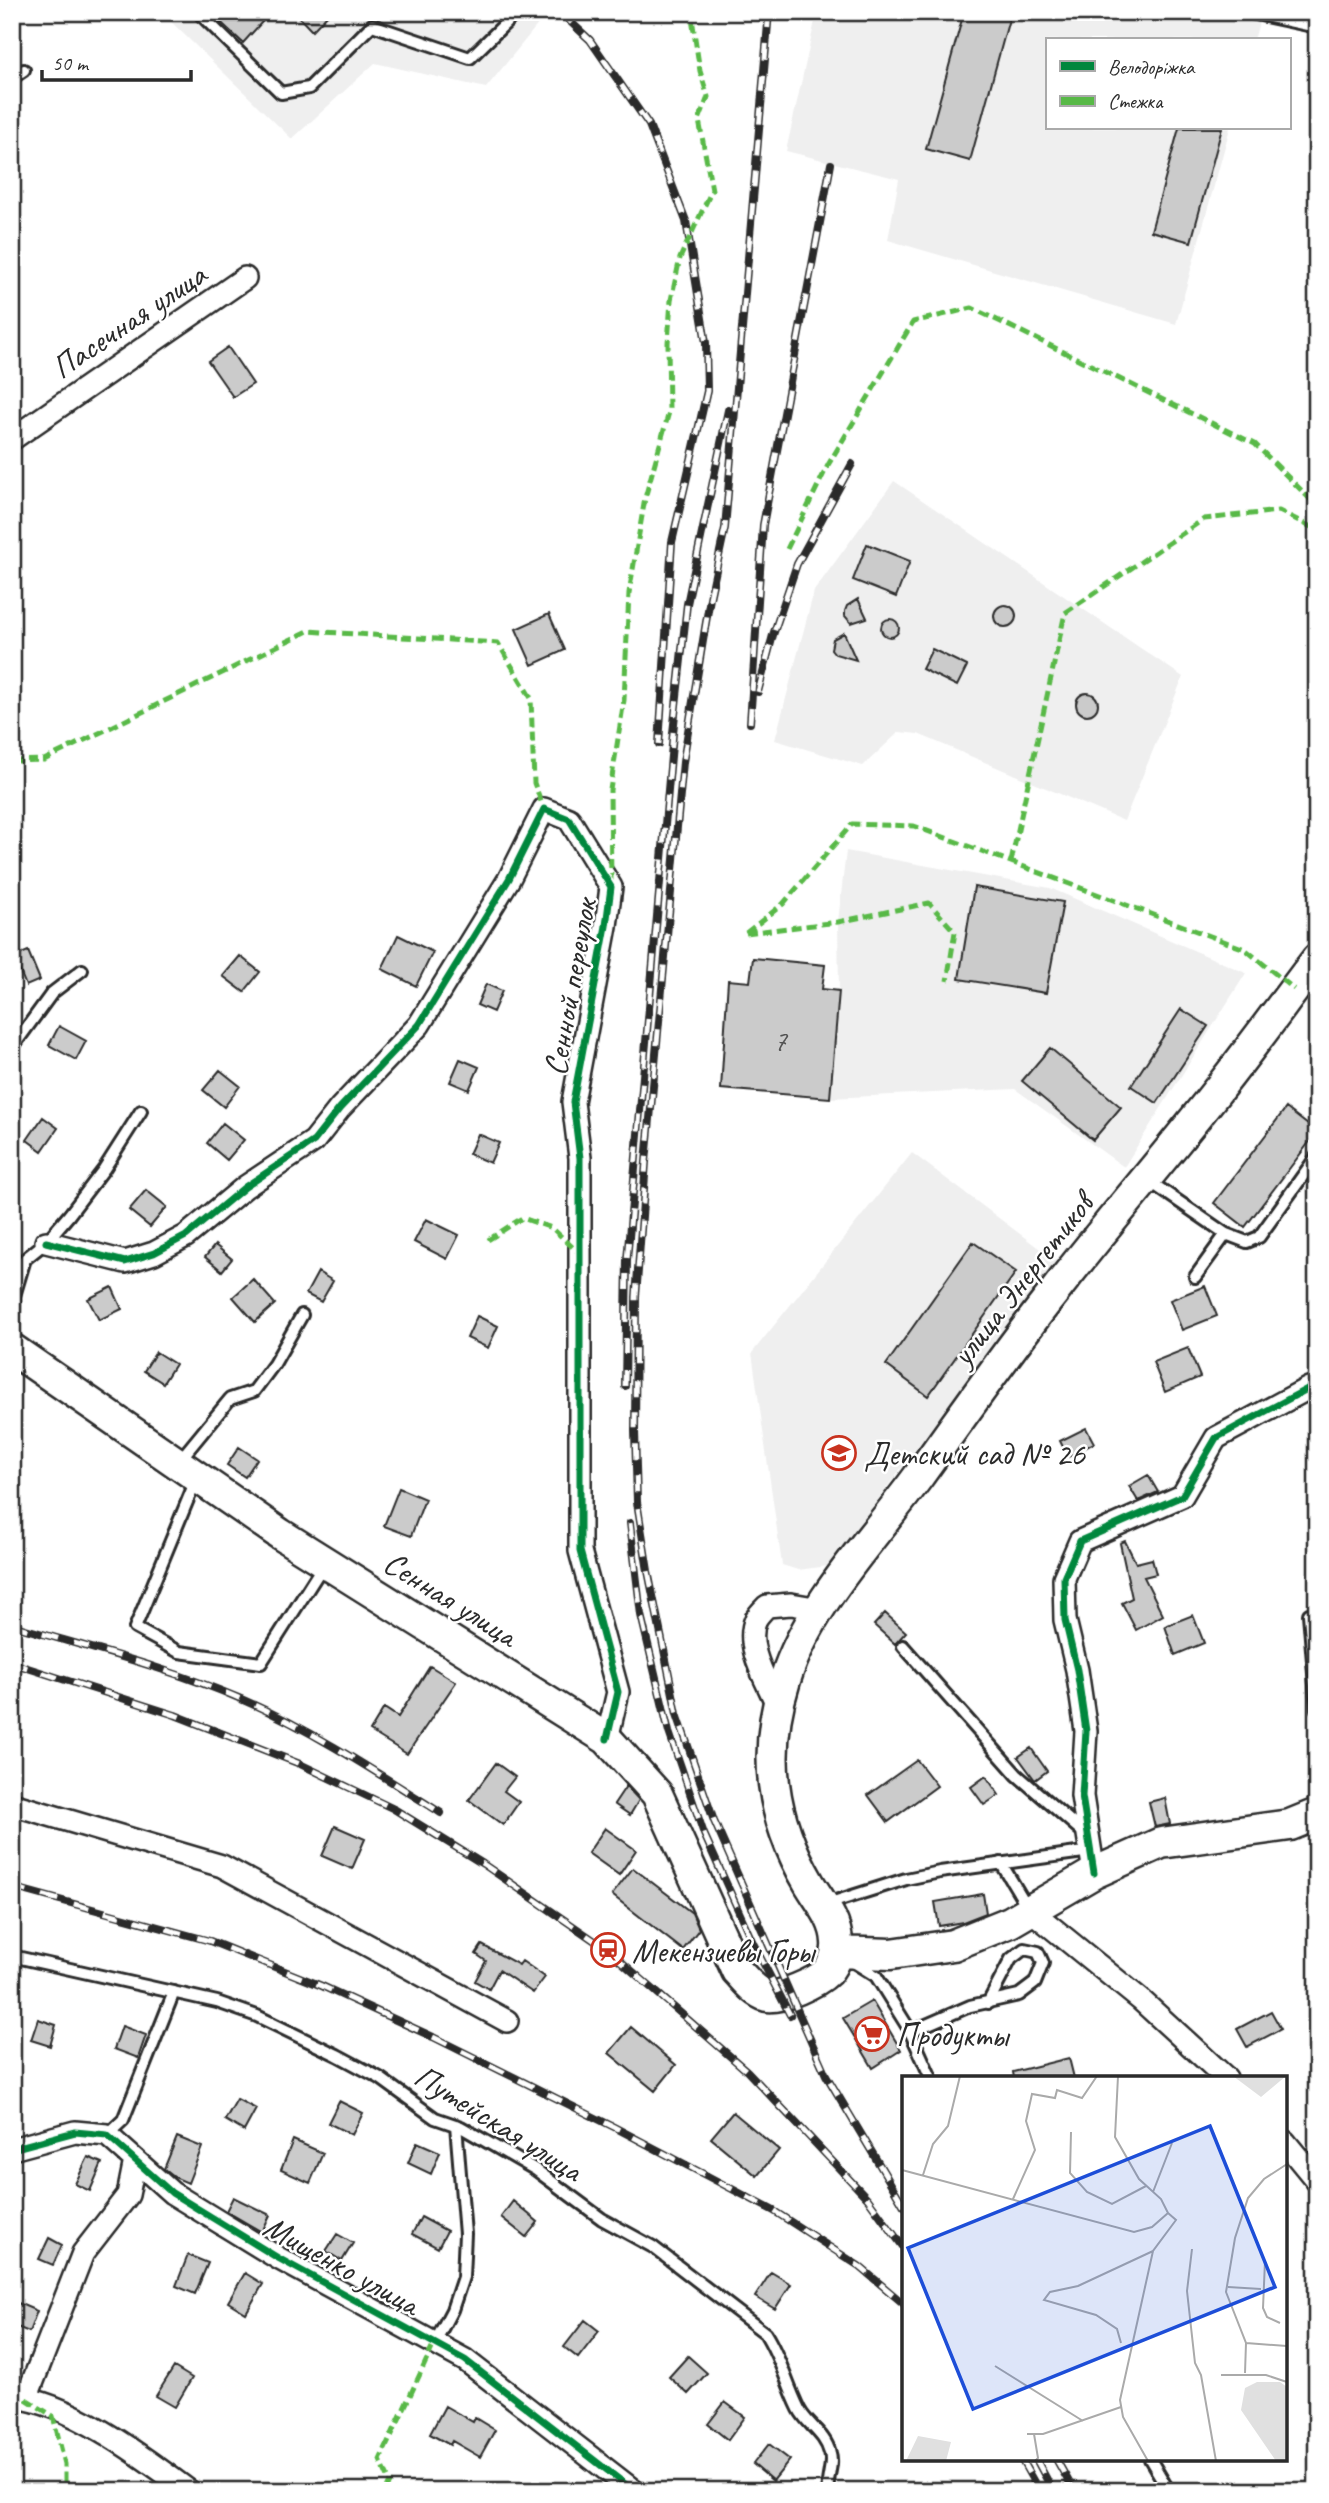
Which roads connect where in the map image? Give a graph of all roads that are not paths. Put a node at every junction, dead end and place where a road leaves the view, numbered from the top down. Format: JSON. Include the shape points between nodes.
{"nodes":[{"id":1,"x":198,"y":12,"type":"edge"},
{"id":2,"x":517,"y":12,"type":"edge"},
{"id":3,"x":1246,"y":12,"type":"edge"},
{"id":4,"x":1317,"y":27,"type":"edge"},
{"id":5,"x":24,"y":70,"type":"dead end"},
{"id":6,"x":12,"y":78,"type":"edge"},
{"id":7,"x":245,"y":278,"type":"dead end"},
{"id":8,"x":12,"y":439,"type":"edge"},
{"id":9,"x":1317,"y":959,"type":"edge"},
{"id":10,"x":82,"y":970,"type":"dead end"},
{"id":11,"x":12,"y":1048,"type":"edge"},
{"id":12,"x":141,"y":1111,"type":"dead end"},
{"id":13,"x":1317,"y":1156,"type":"edge"},
{"id":14,"x":1145,"y":1179,"type":"junction"},
{"id":15,"x":1226,"y":1234,"type":"junction"},
{"id":16,"x":46,"y":1242,"type":"junction"},
{"id":17,"x":12,"y":1259,"type":"edge"},
{"id":18,"x":25,"y":1259,"type":"junction"},
{"id":19,"x":1195,"y":1277,"type":"dead end"},
{"id":20,"x":302,"y":1315,"type":"dead end"},
{"id":21,"x":12,"y":1335,"type":"edge"},
{"id":22,"x":12,"y":1349,"type":"edge"},
{"id":23,"x":1317,"y":1387,"type":"edge"},
{"id":24,"x":188,"y":1470,"type":"junction"},
{"id":25,"x":326,"y":1562,"type":"junction"},
{"id":26,"x":820,"y":1609,"type":"junction"},
{"id":27,"x":1309,"y":1614,"type":"dead end"},
{"id":28,"x":904,"y":1646,"type":"dead end"},
{"id":29,"x":777,"y":1705,"type":"junction"},
{"id":30,"x":1317,"y":1709,"type":"edge"},
{"id":31,"x":607,"y":1740,"type":"junction"},
{"id":32,"x":12,"y":1804,"type":"edge"},
{"id":33,"x":1317,"y":1814,"type":"edge"},
{"id":34,"x":1092,"y":1854,"type":"junction"},
{"id":35,"x":1001,"y":1863,"type":"junction"},
{"id":36,"x":823,"y":1905,"type":"junction"},
{"id":37,"x":1029,"y":1909,"type":"junction"},
{"id":38,"x":837,"y":1952,"type":"junction"},
{"id":39,"x":12,"y":1956,"type":"edge"},
{"id":40,"x":174,"y":1993,"type":"junction"},
{"id":41,"x":988,"y":2003,"type":"junction"},
{"id":42,"x":507,"y":2021,"type":"dead end"},
{"id":43,"x":910,"y":2032,"type":"junction"},
{"id":44,"x":930,"y":2076,"type":"edge"},
{"id":45,"x":1224,"y":2076,"type":"edge"},
{"id":46,"x":456,"y":2126,"type":"junction"},
{"id":47,"x":107,"y":2135,"type":"junction"},
{"id":48,"x":1287,"y":2144,"type":"edge"},
{"id":49,"x":12,"y":2149,"type":"edge"},
{"id":50,"x":135,"y":2160,"type":"junction"},
{"id":51,"x":1317,"y":2181,"type":"edge"},
{"id":52,"x":434,"y":2344,"type":"junction"},
{"id":53,"x":19,"y":2398,"type":"edge"},
{"id":54,"x":1151,"y":2461,"type":"edge"},
{"id":55,"x":189,"y":2491,"type":"edge"},
{"id":56,"x":634,"y":2491,"type":"edge"},
{"id":57,"x":828,"y":2491,"type":"edge"},
{"id":58,"x":1169,"y":2491,"type":"edge"}],
"edges":[{"from":1,"to":2,"type":"lane","via":[[281,93],[309,88],[372,25],[470,58]]},
{"from":3,"to":4,"type":"lane"},
{"from":5,"to":6,"type":"lane"},
{"from":7,"to":8,"type":"street","name":"Пасечная улица"},
{"from":9,"to":14,"type":"main road","name":"улица Энергетиков"},
{"from":10,"to":11,"type":"lane","via":[[52,993]]},
{"from":12,"to":16,"type":"lane","via":[[104,1169]]},
{"from":13,"to":15,"type":"lane","via":[[1259,1237],[1247,1242]]},
{"from":14,"to":15,"type":"lane"},
{"from":14,"to":26,"type":"main road","name":"улица Энергетиков","via":[[1053,1293]]},
{"from":15,"to":19,"type":"lane"},
{"from":16,"to":18,"type":"lane"},
{"from":16,"to":31,"type":"street","name":"Сенной переулок","via":[[125,1262],[154,1253],[186,1236],[245,1186],[314,1141],[419,1025],[509,879],[544,809],[569,819],[611,887],[573,1102],[580,1158],[580,1551],[618,1692]]},
{"from":17,"to":18,"type":"lane"},
{"from":18,"to":21,"type":"lane","via":[[14,1296]]},
{"from":20,"to":24,"type":"lane","via":[[254,1391],[230,1399]]},
{"from":22,"to":24,"type":"main road","name":"Сенная улица"},
{"from":23,"to":34,"type":"street","via":[[1216,1438],[1182,1496],[1080,1541],[1063,1577],[1065,1620],[1086,1731],[1082,1796]]},
{"from":24,"to":25,"type":"main road","name":"Сенная улица"},
{"from":24,"to":25,"type":"lane","via":[[135,1628],[179,1652],[261,1663]]},
{"from":25,"to":31,"type":"main road","name":"Сенная улица"},
{"from":26,"to":29,"type":"main road","name":"улица Энергетиков","via":[[794,1653]]},
{"from":26,"to":29,"type":"street","via":[[767,1606],[756,1618],[752,1639]]},
{"from":27,"to":30,"type":"lane"},
{"from":28,"to":34,"type":"lane"},
{"from":29,"to":36,"type":"main road","name":"улица Энергетиков","via":[[772,1760],[780,1818],[786,1841]]},
{"from":31,"to":38,"type":"main road","name":"Сенная улица","via":[[657,1794],[737,1971],[757,1991],[779,1996],[814,1980],[828,1971]]},
{"from":32,"to":42,"type":"street","via":[[222,1866]]},
{"from":33,"to":34,"type":"main road","via":[[1290,1825]]},
{"from":34,"to":35,"type":"lane"},
{"from":34,"to":37,"type":"main road"},
{"from":35,"to":36,"type":"lane","via":[[906,1879]]},
{"from":35,"to":37,"type":"lane"},
{"from":36,"to":38,"type":"main road","name":"улица Энергетиков","via":[[834,1923]]},
{"from":37,"to":38,"type":"main road","via":[[1010,1922],[953,1945],[891,1954]]},
{"from":37,"to":45,"type":"street","via":[[1133,1993]]},
{"from":38,"to":43,"type":"lane","via":[[876,1976]]},
{"from":39,"to":40,"type":"lane","name":"Путейская улица"},
{"from":40,"to":46,"type":"lane","name":"Путейская улица","via":[[257,2016],[380,2078],[435,2118]]},
{"from":40,"to":47,"type":"lane","via":[[122,2120]]},
{"from":41,"to":41,"type":"lane","via":[[1019,1995],[1035,1983],[1044,1963],[1038,1952],[1024,1949],[1011,1958]]},
{"from":41,"to":43,"type":"lane"},
{"from":43,"to":44,"type":"lane"},
{"from":46,"to":52,"type":"lane","via":[[464,2277]]},
{"from":46,"to":57,"type":"lane","name":"Путейская улица","via":[[536,2171],[602,2219],[653,2247],[765,2333],[778,2353],[800,2412],[825,2439],[832,2457]]},
{"from":47,"to":49,"type":"street","via":[[75,2132]]},
{"from":47,"to":50,"type":"street","name":"Мищенко улица"},
{"from":48,"to":51,"type":"street"},
{"from":50,"to":52,"type":"street","name":"Мищенко улица","via":[[172,2193]]},
{"from":50,"to":53,"type":"street","via":[[128,2194],[83,2253]]},
{"from":52,"to":56,"type":"street","name":"Мищенко улица","via":[[465,2360]]},
{"from":53,"to":55,"type":"street","via":[[46,2403],[130,2448]]},
{"from":54,"to":58,"type":"lane"}]}
